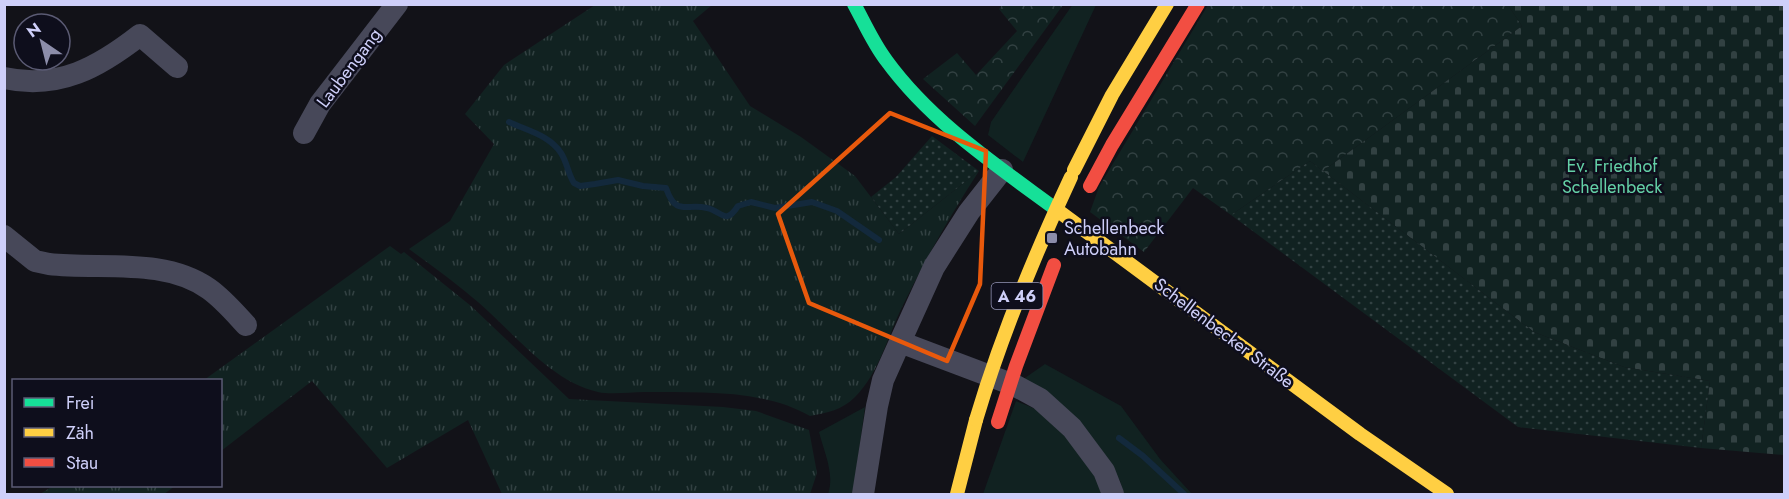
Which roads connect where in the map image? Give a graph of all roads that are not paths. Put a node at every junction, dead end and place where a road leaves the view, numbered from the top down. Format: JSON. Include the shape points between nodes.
{"nodes":[{"id":1,"x":397,"y":4,"type":"edge"},
{"id":2,"x":854,"y":4,"type":"edge"},
{"id":3,"x":1167,"y":4,"type":"edge"},
{"id":4,"x":1198,"y":4,"type":"edge"},
{"id":5,"x":177,"y":67,"type":"dead end"},
{"id":6,"x":4,"y":78,"type":"edge"},
{"id":7,"x":304,"y":133,"type":"dead end"},
{"id":8,"x":1002,"y":170,"type":"junction"},
{"id":9,"x":4,"y":236,"type":"edge"},
{"id":10,"x":246,"y":325,"type":"dead end"},
{"id":11,"x":900,"y":342,"type":"junction"},
{"id":12,"x":995,"y":435,"type":"dead end"},
{"id":13,"x":863,"y":495,"type":"edge"},
{"id":14,"x":957,"y":495,"type":"edge"},
{"id":15,"x":1113,"y":495,"type":"edge"},
{"id":16,"x":1448,"y":495,"type":"edge"}],
"edges":[{"from":1,"to":7,"type":"street","name":"Laubengang","via":[[320,104]]},
{"from":2,"to":8,"type":"main road","name":"Schellenbecker Straße","via":[[885,59],[922,103]]},
{"from":3,"to":14,"type":"main road","number":"A 46","bridge":true,"via":[[1112,95],[1014,304],[990,371]]},
{"from":4,"to":12,"type":"main road","number":"A 46","bridge":true,"via":[[1085,197],[1016,366]]},
{"from":5,"to":6,"type":"street","via":[[140,35],[93,68],[71,76],[48,81]]},
{"from":8,"to":11,"type":"street","via":[[934,267]]},
{"from":8,"to":16,"type":"main road","name":"Schellenbecker Straße"},
{"from":9,"to":10,"type":"street","via":[[35,261],[68,267],[148,269],[192,279],[224,300]]},
{"from":11,"to":13,"type":"street","via":[[883,380]]},
{"from":11,"to":15,"type":"street","via":[[1014,385],[1040,399],[1072,428],[1104,471]]}]}
